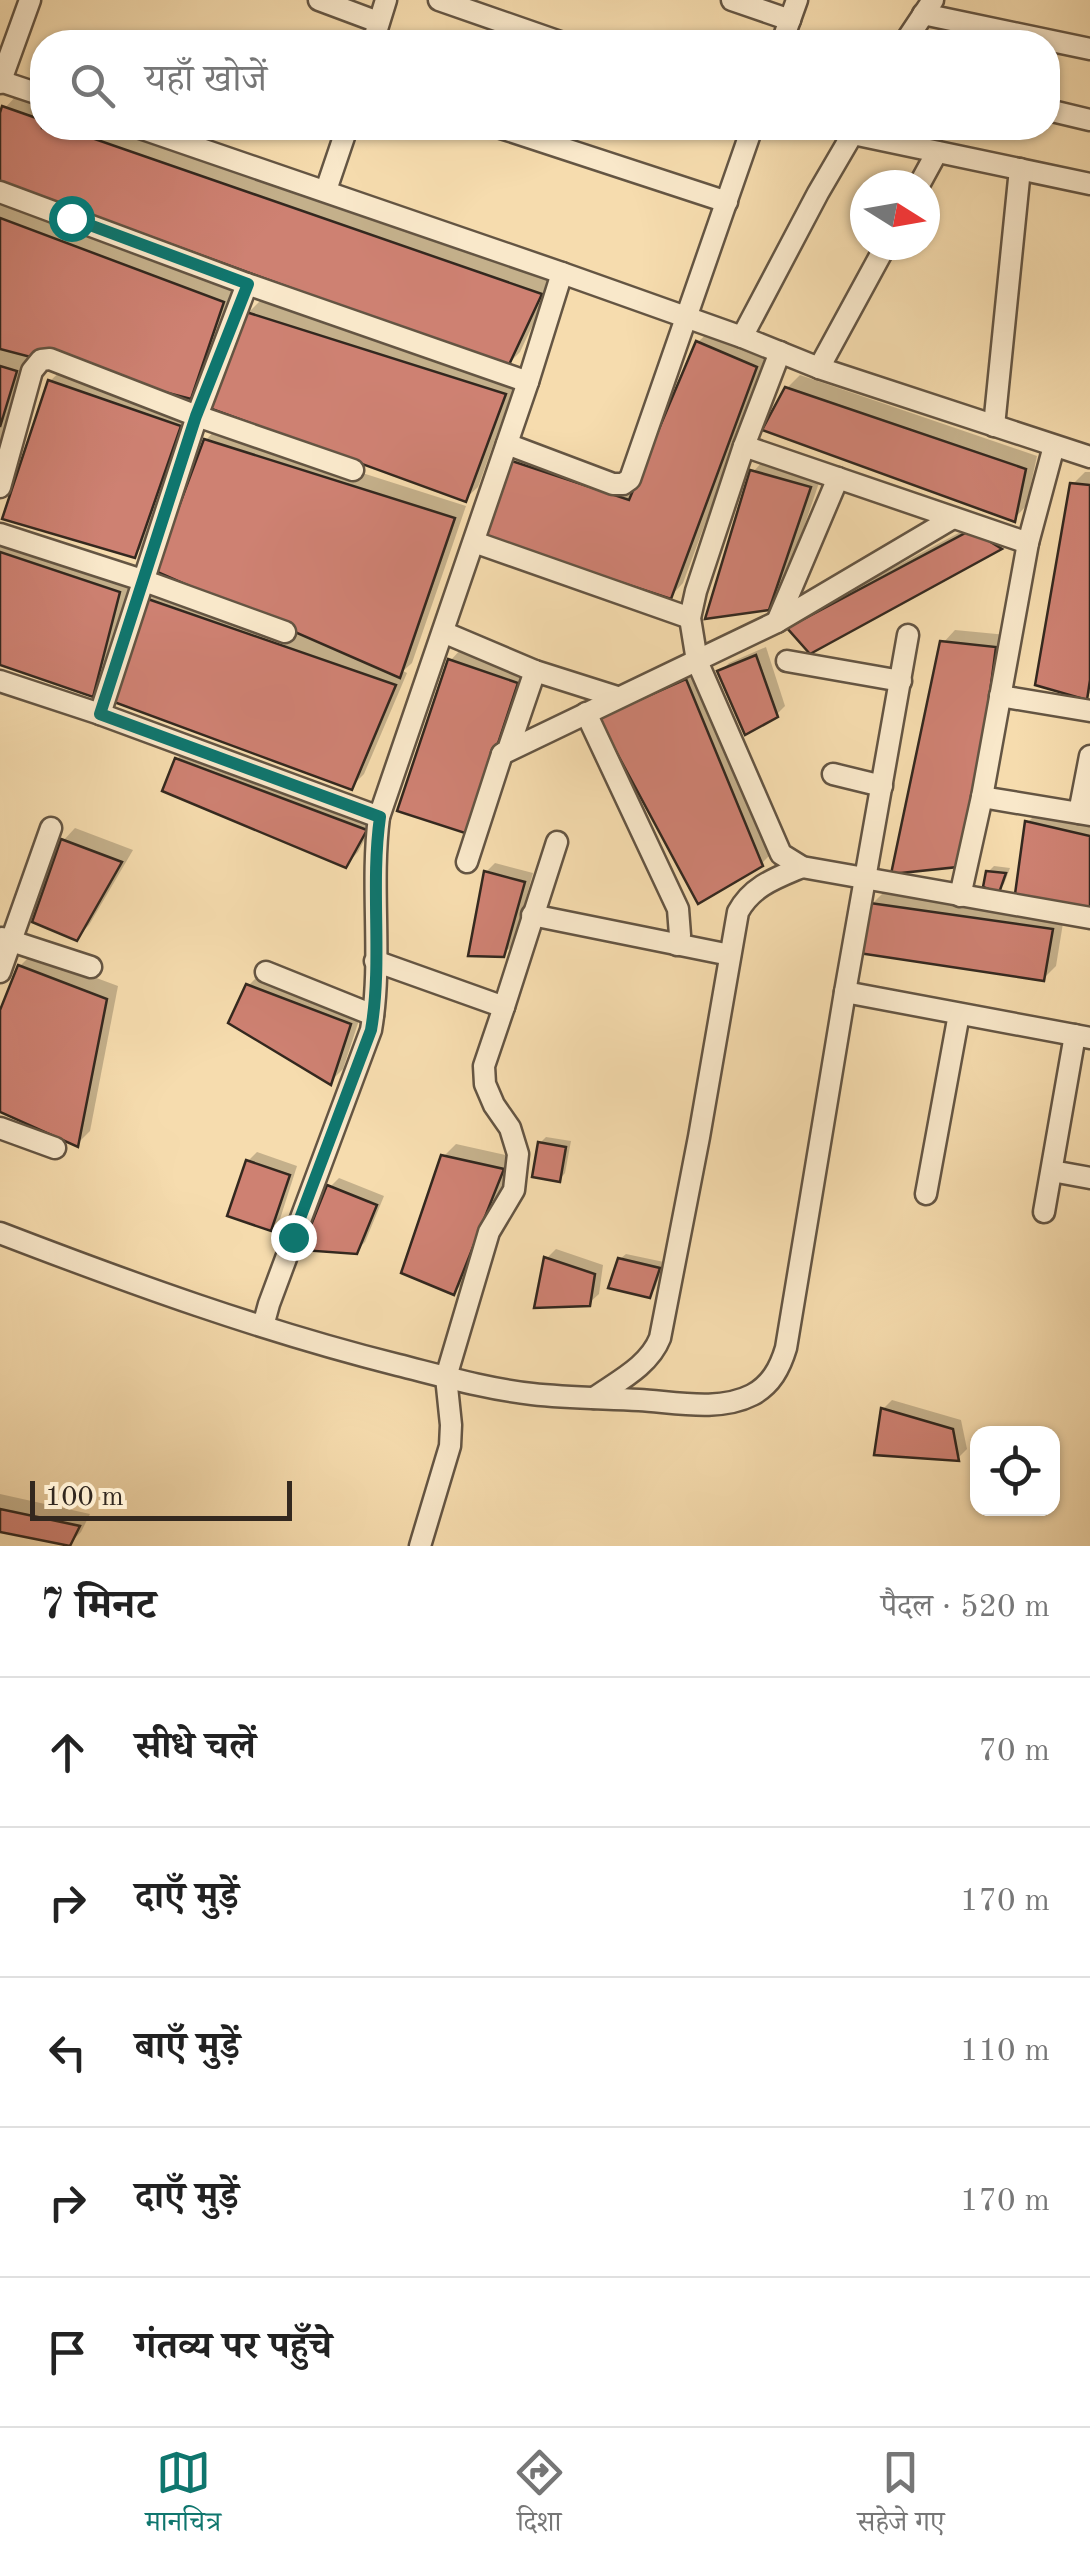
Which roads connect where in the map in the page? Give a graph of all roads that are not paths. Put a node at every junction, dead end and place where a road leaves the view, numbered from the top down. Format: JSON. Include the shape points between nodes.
{"nodes":[{"id":1,"x":30,"y":0,"type":"edge"},
{"id":2,"x":320,"y":0,"type":"edge"},
{"id":3,"x":386,"y":0,"type":"edge"},
{"id":4,"x":439,"y":0,"type":"edge"},
{"id":5,"x":732,"y":0,"type":"edge"},
{"id":6,"x":928,"y":7,"type":"edge"},
{"id":7,"x":794,"y":10,"type":"edge"},
{"id":8,"x":372,"y":30,"type":"edge"},
{"id":9,"x":377,"y":30,"type":"edge"},
{"id":10,"x":525,"y":30,"type":"edge"},
{"id":11,"x":913,"y":30,"type":"edge"},
{"id":12,"x":1015,"y":30,"type":"edge"},
{"id":13,"x":1060,"y":42,"type":"edge"},
{"id":14,"x":1090,"y":50,"type":"edge"},
{"id":15,"x":0,"y":82,"type":"edge"},
{"id":16,"x":30,"y":91,"type":"edge"},
{"id":17,"x":1060,"y":113,"type":"edge"},
{"id":18,"x":1090,"y":120,"type":"edge"},
{"id":19,"x":176,"y":140,"type":"edge"},
{"id":20,"x":343,"y":140,"type":"edge"},
{"id":21,"x":539,"y":140,"type":"edge"},
{"id":22,"x":748,"y":140,"type":"edge"},
{"id":23,"x":849,"y":140,"type":"edge"},
{"id":24,"x":890,"y":140,"type":"edge"},
{"id":25,"x":937,"y":152,"type":"junction"},
{"id":26,"x":1020,"y":169,"type":"junction"},
{"id":27,"x":927,"y":170,"type":"edge"},
{"id":28,"x":1090,"y":184,"type":"edge"},
{"id":29,"x":326,"y":190,"type":"junction"},
{"id":30,"x":0,"y":192,"type":"edge"},
{"id":31,"x":728,"y":202,"type":"junction"},
{"id":32,"x":878,"y":260,"type":"edge"},
{"id":33,"x":562,"y":272,"type":"junction"},
{"id":34,"x":248,"y":284,"type":"junction"},
{"id":35,"x":686,"y":317,"type":"junction"},
{"id":36,"x":742,"y":337,"type":"junction"},
{"id":37,"x":780,"y":352,"type":"junction"},
{"id":38,"x":819,"y":368,"type":"junction"},
{"id":39,"x":528,"y":382,"type":"junction"},
{"id":40,"x":196,"y":416,"type":"junction"},
{"id":41,"x":994,"y":426,"type":"junction"},
{"id":42,"x":507,"y":444,"type":"junction"},
{"id":43,"x":744,"y":446,"type":"junction"},
{"id":44,"x":1054,"y":446,"type":"junction"},
{"id":45,"x":1090,"y":457,"type":"edge"},
{"id":46,"x":354,"y":470,"type":"dead end"},
{"id":47,"x":838,"y":478,"type":"junction"},
{"id":48,"x":0,"y":487,"type":"edge"},
{"id":49,"x":953,"y":518,"type":"junction"},
{"id":50,"x":0,"y":534,"type":"edge"},
{"id":51,"x":474,"y":542,"type":"junction"},
{"id":52,"x":1028,"y":543,"type":"junction"},
{"id":53,"x":142,"y":580,"type":"junction"},
{"id":54,"x":690,"y":618,"type":"junction"},
{"id":55,"x":777,"y":622,"type":"junction"},
{"id":56,"x":285,"y":632,"type":"dead end"},
{"id":57,"x":443,"y":632,"type":"junction"},
{"id":58,"x":908,"y":635,"type":"dead end"},
{"id":59,"x":787,"y":661,"type":"dead end"},
{"id":60,"x":697,"y":662,"type":"junction"},
{"id":61,"x":535,"y":671,"type":"junction"},
{"id":62,"x":0,"y":681,"type":"edge"},
{"id":63,"x":900,"y":681,"type":"junction"},
{"id":64,"x":1000,"y":696,"type":"junction"},
{"id":65,"x":618,"y":698,"type":"junction"},
{"id":66,"x":1090,"y":711,"type":"edge"},
{"id":67,"x":586,"y":713,"type":"junction"},
{"id":68,"x":100,"y":714,"type":"junction"},
{"id":69,"x":502,"y":754,"type":"junction"},
{"id":70,"x":1090,"y":756,"type":"edge"},
{"id":71,"x":832,"y":774,"type":"dead end"},
{"id":72,"x":882,"y":786,"type":"junction"},
{"id":73,"x":982,"y":796,"type":"junction"},
{"id":74,"x":1085,"y":814,"type":"edge"},
{"id":75,"x":380,"y":817,"type":"junction"},
{"id":76,"x":51,"y":828,"type":"dead end"},
{"id":77,"x":556,"y":842,"type":"dead end"},
{"id":78,"x":467,"y":862,"type":"dead end"},
{"id":79,"x":802,"y":867,"type":"junction"},
{"id":80,"x":865,"y":879,"type":"junction"},
{"id":81,"x":960,"y":896,"type":"junction"},
{"id":82,"x":532,"y":914,"type":"junction"},
{"id":83,"x":1090,"y":918,"type":"edge"},
{"id":84,"x":6,"y":939,"type":"edge"},
{"id":85,"x":677,"y":945,"type":"junction"},
{"id":86,"x":730,"y":955,"type":"junction"},
{"id":87,"x":376,"y":961,"type":"junction"},
{"id":88,"x":92,"y":967,"type":"dead end"},
{"id":89,"x":0,"y":972,"type":"edge"},
{"id":90,"x":266,"y":972,"type":"dead end"},
{"id":91,"x":845,"y":992,"type":"junction"},
{"id":92,"x":504,"y":1007,"type":"junction"},
{"id":93,"x":959,"y":1014,"type":"junction"},
{"id":94,"x":374,"y":1016,"type":"junction"},
{"id":95,"x":1082,"y":1037,"type":"edge"},
{"id":96,"x":0,"y":1128,"type":"edge"},
{"id":97,"x":55,"y":1148,"type":"dead end"},
{"id":98,"x":1052,"y":1171,"type":"junction"},
{"id":99,"x":1090,"y":1178,"type":"edge"},
{"id":100,"x":926,"y":1194,"type":"dead end"},
{"id":101,"x":1044,"y":1212,"type":"dead end"},
{"id":102,"x":0,"y":1234,"type":"edge"},
{"id":103,"x":263,"y":1326,"type":"junction"},
{"id":104,"x":446,"y":1377,"type":"junction"},
{"id":105,"x":594,"y":1398,"type":"junction"},
{"id":106,"x":420,"y":1546,"type":"edge"}],
"edges":[{"from":1,"to":15,"type":"street"},
{"from":2,"to":8,"type":"street"},
{"from":3,"to":9,"type":"street"},
{"from":4,"to":10,"type":"street"},
{"from":5,"to":7,"type":"street"},
{"from":6,"to":11,"type":"street"},
{"from":6,"to":12,"type":"street"},
{"from":13,"to":14,"type":"street"},
{"from":15,"to":16,"type":"street"},
{"from":17,"to":18,"type":"street"},
{"from":19,"to":29,"type":"street"},
{"from":20,"to":29,"type":"street"},
{"from":21,"to":31,"type":"street"},
{"from":22,"to":31,"type":"street"},
{"from":23,"to":36,"type":"street"},
{"from":24,"to":25,"type":"street"},
{"from":25,"to":26,"type":"street"},
{"from":25,"to":27,"type":"street"},
{"from":26,"to":28,"type":"street"},
{"from":26,"to":41,"type":"street"},
{"from":29,"to":33,"type":"street"},
{"from":30,"to":34,"type":"street"},
{"from":31,"to":35,"type":"street"},
{"from":32,"to":38,"type":"street"},
{"from":33,"to":35,"type":"street"},
{"from":33,"to":39,"type":"street"},
{"from":34,"to":39,"type":"street"},
{"from":34,"to":40,"type":"street"},
{"from":35,"to":36,"type":"street"},
{"from":35,"to":42,"type":"street","via":[[633,472],[623,484]]},
{"from":36,"to":37,"type":"street"},
{"from":37,"to":38,"type":"street"},
{"from":37,"to":43,"type":"street"},
{"from":38,"to":41,"type":"street"},
{"from":39,"to":42,"type":"street"},
{"from":40,"to":46,"type":"street"},
{"from":40,"to":48,"type":"street","via":[[41,360]]},
{"from":40,"to":53,"type":"street"},
{"from":41,"to":44,"type":"street"},
{"from":42,"to":51,"type":"street"},
{"from":43,"to":47,"type":"street"},
{"from":43,"to":54,"type":"street"},
{"from":44,"to":45,"type":"street"},
{"from":44,"to":52,"type":"street"},
{"from":47,"to":49,"type":"street"},
{"from":47,"to":55,"type":"street"},
{"from":49,"to":52,"type":"street"},
{"from":49,"to":55,"type":"street"},
{"from":50,"to":53,"type":"street"},
{"from":51,"to":54,"type":"street"},
{"from":51,"to":57,"type":"street"},
{"from":52,"to":64,"type":"street"},
{"from":53,"to":56,"type":"street"},
{"from":53,"to":68,"type":"street"},
{"from":54,"to":60,"type":"street"},
{"from":55,"to":60,"type":"street"},
{"from":57,"to":61,"type":"street"},
{"from":57,"to":75,"type":"street"},
{"from":58,"to":63,"type":"street"},
{"from":59,"to":63,"type":"street"},
{"from":60,"to":65,"type":"street"},
{"from":60,"to":79,"type":"street","via":[[781,854]]},
{"from":61,"to":65,"type":"street"},
{"from":61,"to":69,"type":"street"},
{"from":62,"to":68,"type":"street"},
{"from":63,"to":72,"type":"street"},
{"from":64,"to":66,"type":"street"},
{"from":64,"to":73,"type":"street"},
{"from":65,"to":67,"type":"street"},
{"from":67,"to":69,"type":"street"},
{"from":67,"to":85,"type":"street","via":[[678,909]]},
{"from":68,"to":75,"type":"street"},
{"from":69,"to":78,"type":"street"},
{"from":70,"to":74,"type":"street"},
{"from":71,"to":72,"type":"street"},
{"from":72,"to":80,"type":"street"},
{"from":73,"to":74,"type":"street"},
{"from":73,"to":81,"type":"street"},
{"from":75,"to":87,"type":"street"},
{"from":76,"to":84,"type":"street"},
{"from":77,"to":82,"type":"street"},
{"from":79,"to":80,"type":"street"},
{"from":79,"to":86,"type":"street","via":[[745,899]]},
{"from":80,"to":81,"type":"street"},
{"from":80,"to":91,"type":"street"},
{"from":81,"to":83,"type":"street"},
{"from":82,"to":85,"type":"street"},
{"from":82,"to":92,"type":"street"},
{"from":84,"to":88,"type":"street"},
{"from":84,"to":89,"type":"street"},
{"from":85,"to":86,"type":"street"},
{"from":86,"to":105,"type":"street","via":[[660,1338],[647,1360]]},
{"from":87,"to":92,"type":"street"},
{"from":87,"to":94,"type":"street"},
{"from":90,"to":94,"type":"street"},
{"from":91,"to":93,"type":"street"},
{"from":91,"to":105,"type":"street","via":[[780,1368],[754,1394],[721,1404]]},
{"from":92,"to":104,"type":"street","via":[[484,1066],[485,1084],[518,1154],[514,1190],[489,1232]]},
{"from":93,"to":95,"type":"street"},
{"from":93,"to":100,"type":"street"},
{"from":94,"to":103,"type":"street"},
{"from":95,"to":98,"type":"street"},
{"from":96,"to":97,"type":"street"},
{"from":98,"to":99,"type":"street"},
{"from":98,"to":101,"type":"street"},
{"from":102,"to":103,"type":"street"},
{"from":103,"to":104,"type":"street"},
{"from":104,"to":105,"type":"street","via":[[530,1394]]},
{"from":104,"to":106,"type":"street","via":[[450,1446]]}]}
